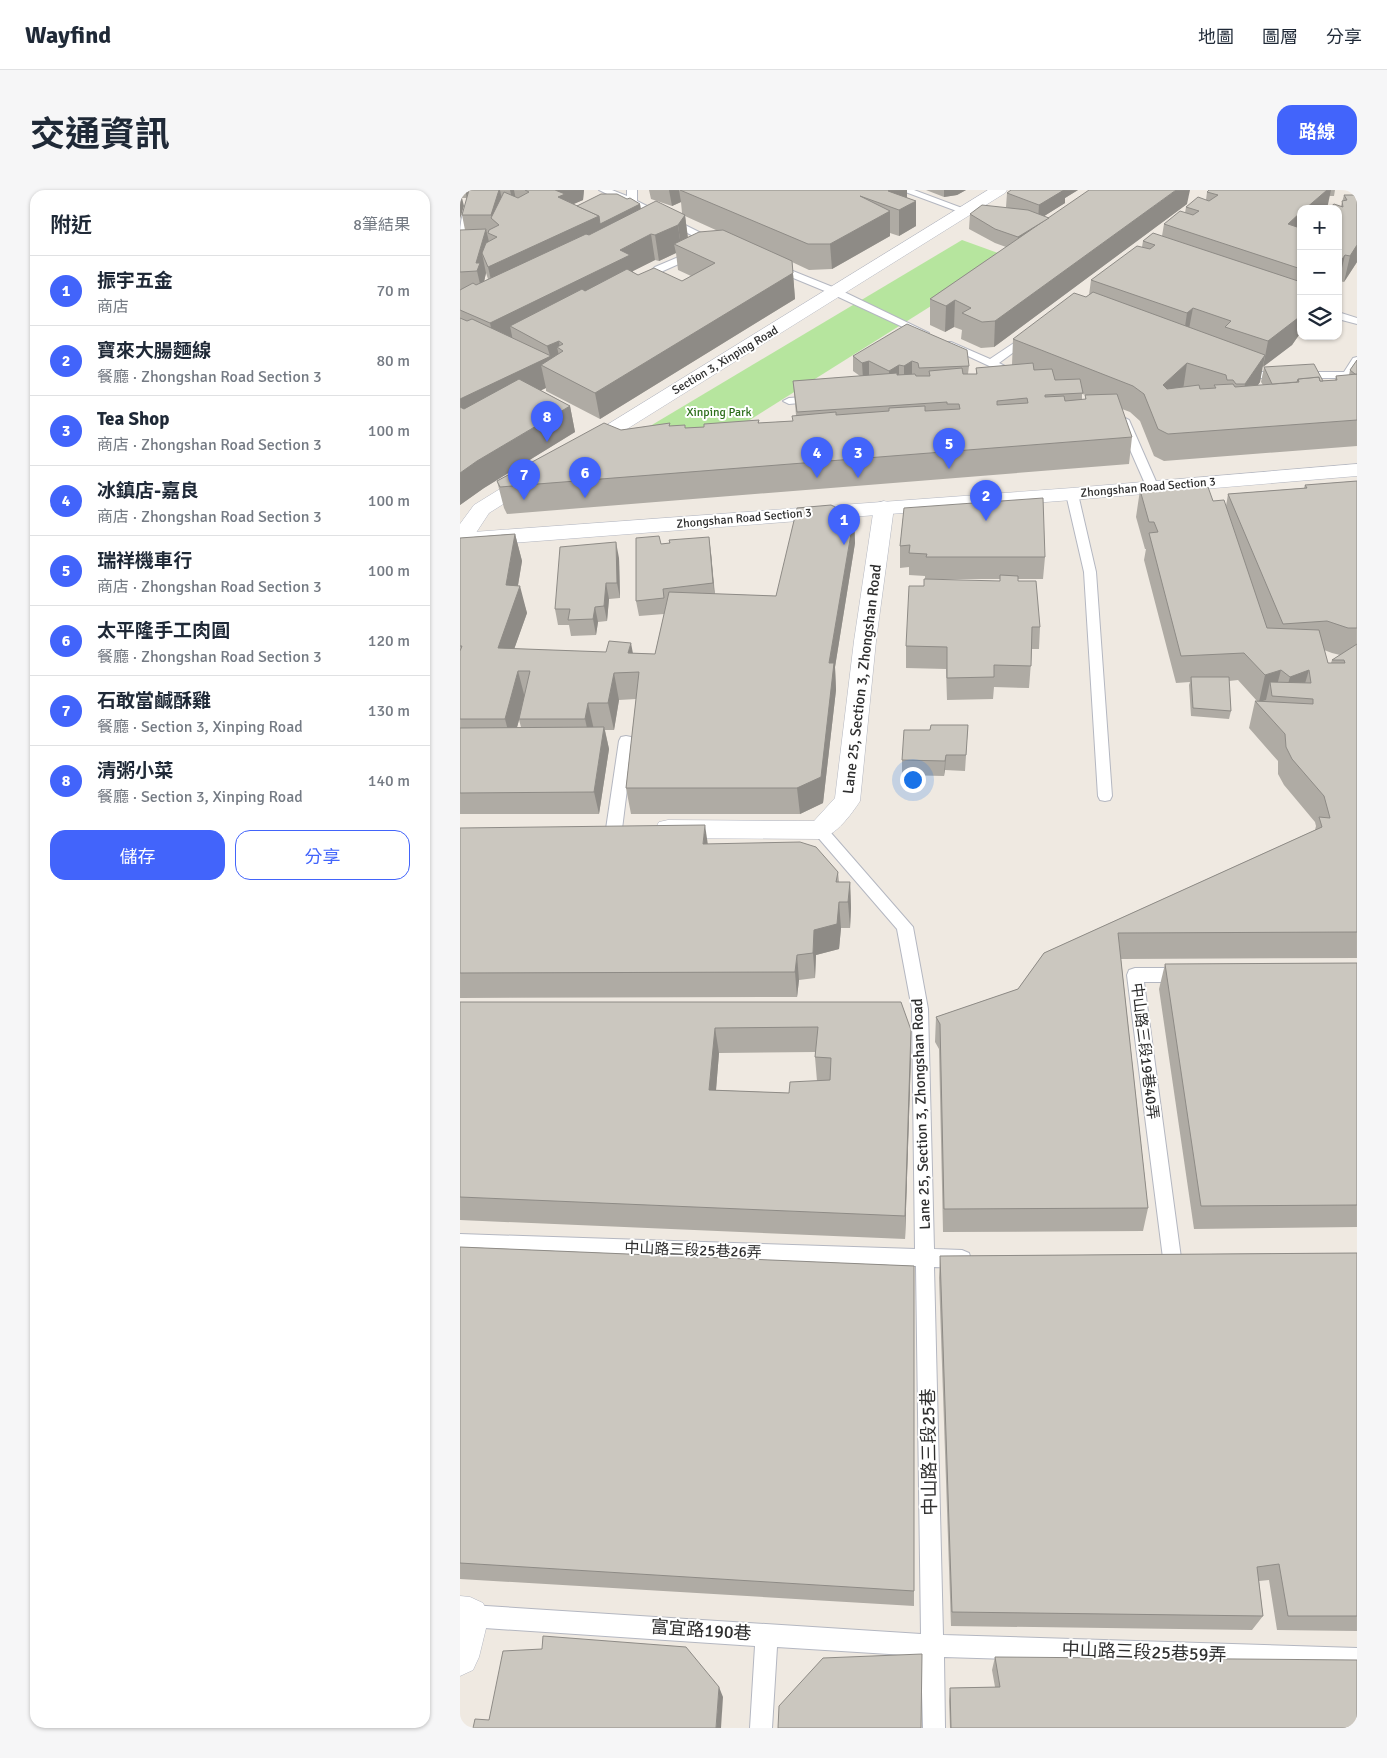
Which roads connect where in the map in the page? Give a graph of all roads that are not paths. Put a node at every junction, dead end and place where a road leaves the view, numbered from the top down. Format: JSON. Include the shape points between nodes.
{"nodes":[{"id":1,"x":604,"y":190,"type":"edge"},
{"id":2,"x":632,"y":190,"type":"edge"},
{"id":3,"x":905,"y":190,"type":"edge"},
{"id":4,"x":999,"y":190,"type":"edge"},
{"id":5,"x":474,"y":198,"type":"edge"},
{"id":6,"x":632,"y":202,"type":"junction"},
{"id":7,"x":965,"y":211,"type":"junction"},
{"id":8,"x":668,"y":215,"type":"junction"},
{"id":9,"x":647,"y":225,"type":"edge"},
{"id":10,"x":460,"y":238,"type":"edge"},
{"id":11,"x":762,"y":262,"type":"edge"},
{"id":12,"x":630,"y":290,"type":"edge"},
{"id":13,"x":836,"y":292,"type":"junction"},
{"id":14,"x":1342,"y":317,"type":"edge"},
{"id":15,"x":1357,"y":321,"type":"edge"},
{"id":16,"x":1035,"y":332,"type":"edge"},
{"id":17,"x":1357,"y":360,"type":"edge"},
{"id":18,"x":991,"y":364,"type":"junction"},
{"id":19,"x":1234,"y":365,"type":"edge"},
{"id":20,"x":1013,"y":374,"type":"junction"},
{"id":21,"x":1030,"y":381,"type":"edge"},
{"id":22,"x":1002,"y":382,"type":"edge"},
{"id":23,"x":829,"y":398,"type":"edge"},
{"id":24,"x":790,"y":400,"type":"dead end"},
{"id":25,"x":1116,"y":417,"type":"edge"},
{"id":26,"x":570,"y":456,"type":"edge"},
{"id":27,"x":547,"y":469,"type":"edge"},
{"id":28,"x":1357,"y":470,"type":"edge"},
{"id":29,"x":1152,"y":486,"type":"junction"},
{"id":30,"x":1072,"y":494,"type":"junction"},
{"id":31,"x":884,"y":507,"type":"junction"},
{"id":32,"x":460,"y":540,"type":"edge"},
{"id":33,"x":626,"y":741,"type":"dead end"},
{"id":34,"x":1106,"y":796,"type":"dead end"},
{"id":35,"x":621,"y":829,"type":"joint"},
{"id":36,"x":820,"y":830,"type":"junction"},
{"id":37,"x":1203,"y":974,"type":"edge"},
{"id":38,"x":900,"y":1009,"type":"edge"},
{"id":39,"x":920,"y":1009,"type":"junction"},
{"id":40,"x":460,"y":1242,"type":"edge"},
{"id":41,"x":926,"y":1257,"type":"junction"},
{"id":42,"x":1153,"y":1258,"type":"edge"},
{"id":43,"x":1172,"y":1258,"type":"junction"},
{"id":44,"x":1192,"y":1258,"type":"edge"},
{"id":45,"x":985,"y":1260,"type":"edge"},
{"id":46,"x":465,"y":1615,"type":"edge"},
{"id":47,"x":767,"y":1634,"type":"junction"},
{"id":48,"x":932,"y":1646,"type":"junction"},
{"id":49,"x":460,"y":1657,"type":"edge"},
{"id":50,"x":1357,"y":1659,"type":"edge"},
{"id":51,"x":761,"y":1728,"type":"edge"},
{"id":52,"x":934,"y":1728,"type":"edge"}],
"edges":[{"from":1,"to":6,"type":"lane"},
{"from":2,"to":6,"type":"lane"},
{"from":3,"to":7,"type":"lane"},
{"from":4,"to":7,"type":"street","name":"Section 3, Xinping Road"},
{"from":5,"to":10,"type":"lane"},
{"from":6,"to":8,"type":"lane"},
{"from":7,"to":13,"type":"street","name":"Section 3, Xinping Road"},
{"from":8,"to":9,"type":"lane"},
{"from":8,"to":12,"type":"lane","via":[[721,245],[659,269],[647,281]]},
{"from":11,"to":13,"type":"lane"},
{"from":13,"to":18,"type":"lane"},
{"from":13,"to":26,"type":"street","name":"Section 3, Xinping Road"},
{"from":14,"to":15,"type":"lane"},
{"from":16,"to":18,"type":"lane"},
{"from":17,"to":19,"type":"lane","via":[[1348,375],[1261,375]]},
{"from":18,"to":20,"type":"lane"},
{"from":20,"to":21,"type":"lane"},
{"from":20,"to":22,"type":"lane"},
{"from":23,"to":24,"type":"lane"},
{"from":25,"to":29,"type":"lane","via":[[1125,420]]},
{"from":27,"to":32,"type":"street","via":[[481,509]]},
{"from":28,"to":29,"type":"street","name":"Zhongshan Road Section 3"},
{"from":29,"to":30,"type":"street","name":"Zhongshan Road Section 3"},
{"from":30,"to":31,"type":"street","name":"Zhongshan Road Section 3"},
{"from":30,"to":34,"type":"lane","via":[[1090,572]]},
{"from":31,"to":32,"type":"street","name":"Zhongshan Road Section 3"},
{"from":31,"to":36,"type":"street","name":"Lane 25, Section 3, Zhongshan Road","via":[[847,801]]},
{"from":33,"to":35,"type":"lane"},
{"from":35,"to":36,"type":"street"},
{"from":36,"to":39,"type":"lane","name":"Lane 25, Section 3, Zhongshan Road","via":[[905,927]]},
{"from":37,"to":43,"type":"lane","name":"中山路三段19巷40弄","via":[[1135,975]]},
{"from":38,"to":39,"type":"lane"},
{"from":39,"to":41,"type":"lane","name":"Lane 25, Section 3, Zhongshan Road"},
{"from":40,"to":41,"type":"lane","name":"中山路三段25巷26弄"},
{"from":41,"to":45,"type":"lane","name":"中山路三段25巷26弄"},
{"from":41,"to":48,"type":"lane","name":"中山路三段25巷"},
{"from":42,"to":43,"type":"lane"},
{"from":43,"to":44,"type":"lane"},
{"from":46,"to":47,"type":"lane","name":"富宜路190巷"},
{"from":46,"to":49,"type":"street"},
{"from":47,"to":48,"type":"lane","name":"富宜路190巷"},
{"from":47,"to":51,"type":"lane"},
{"from":48,"to":50,"type":"lane","name":"中山路三段25巷59弄"},
{"from":48,"to":52,"type":"lane","name":"中山路三段25巷"}]}
